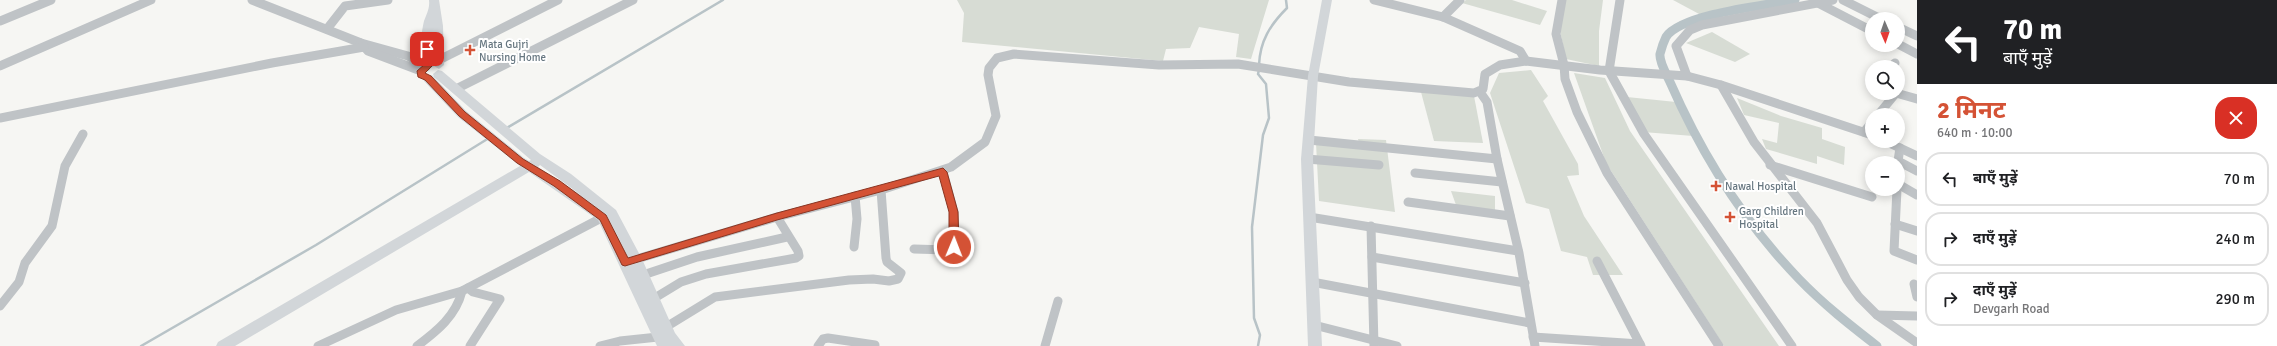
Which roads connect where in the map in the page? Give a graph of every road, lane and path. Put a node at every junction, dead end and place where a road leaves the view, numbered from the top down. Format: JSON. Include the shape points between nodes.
{"nodes":[{"id":1,"x":51,"y":0,"type":"edge"},
{"id":2,"x":151,"y":0,"type":"edge"},
{"id":3,"x":252,"y":0,"type":"edge"},
{"id":4,"x":388,"y":0,"type":"edge"},
{"id":5,"x":558,"y":0,"type":"edge"},
{"id":6,"x":613,"y":0,"type":"edge"},
{"id":7,"x":633,"y":0,"type":"edge"},
{"id":8,"x":1326,"y":0,"type":"edge"},
{"id":9,"x":1374,"y":0,"type":"edge"},
{"id":10,"x":1414,"y":0,"type":"edge"},
{"id":11,"x":1460,"y":0,"type":"edge"},
{"id":12,"x":1562,"y":0,"type":"edge"},
{"id":13,"x":1620,"y":0,"type":"edge"},
{"id":14,"x":1833,"y":0,"type":"edge"},
{"id":15,"x":1844,"y":0,"type":"edge"},
{"id":16,"x":266,"y":2,"type":"edge"},
{"id":17,"x":1818,"y":3,"type":"junction"},
{"id":18,"x":434,"y":4,"type":"edge"},
{"id":19,"x":621,"y":7,"type":"junction"},
{"id":20,"x":1412,"y":9,"type":"junction"},
{"id":21,"x":1867,"y":12,"type":"edge"},
{"id":22,"x":1443,"y":17,"type":"junction"},
{"id":23,"x":0,"y":21,"type":"edge"},
{"id":24,"x":1865,"y":27,"type":"edge"},
{"id":25,"x":327,"y":29,"type":"junction"},
{"id":26,"x":1905,"y":30,"type":"edge"},
{"id":27,"x":1917,"y":36,"type":"edge"},
{"id":28,"x":363,"y":45,"type":"junction"},
{"id":29,"x":1905,"y":48,"type":"edge"},
{"id":30,"x":1917,"y":54,"type":"edge"},
{"id":31,"x":1526,"y":61,"type":"junction"},
{"id":32,"x":1564,"y":64,"type":"junction"},
{"id":33,"x":0,"y":66,"type":"edge"},
{"id":34,"x":432,"y":69,"type":"junction"},
{"id":35,"x":1609,"y":71,"type":"junction"},
{"id":36,"x":1313,"y":76,"type":"junction"},
{"id":37,"x":1687,"y":76,"type":"junction"},
{"id":38,"x":1721,"y":85,"type":"junction"},
{"id":39,"x":456,"y":89,"type":"junction"},
{"id":40,"x":1480,"y":92,"type":"junction"},
{"id":41,"x":1905,"y":94,"type":"edge"},
{"id":42,"x":1917,"y":99,"type":"edge"},
{"id":43,"x":1890,"y":100,"type":"edge"},
{"id":44,"x":1884,"y":108,"type":"edge"},
{"id":45,"x":0,"y":118,"type":"edge"},
{"id":46,"x":1865,"y":133,"type":"edge"},
{"id":47,"x":82,"y":134,"type":"dead end"},
{"id":48,"x":1309,"y":140,"type":"junction"},
{"id":49,"x":1900,"y":148,"type":"joint"},
{"id":50,"x":1899,"y":156,"type":"edge"},
{"id":51,"x":1917,"y":156,"type":"edge"},
{"id":52,"x":1308,"y":159,"type":"junction"},
{"id":53,"x":1497,"y":159,"type":"junction"},
{"id":54,"x":540,"y":160,"type":"junction"},
{"id":55,"x":1379,"y":165,"type":"dead end"},
{"id":56,"x":1770,"y":165,"type":"junction"},
{"id":57,"x":527,"y":166,"type":"junction"},
{"id":58,"x":1905,"y":167,"type":"edge"},
{"id":59,"x":1917,"y":171,"type":"edge"},
{"id":60,"x":943,"y":172,"type":"junction"},
{"id":61,"x":1415,"y":173,"type":"dead end"},
{"id":62,"x":1502,"y":182,"type":"junction"},
{"id":63,"x":1905,"y":188,"type":"edge"},
{"id":64,"x":881,"y":190,"type":"junction"},
{"id":65,"x":1917,"y":194,"type":"edge"},
{"id":66,"x":855,"y":196,"type":"junction"},
{"id":67,"x":1897,"y":196,"type":"edge"},
{"id":68,"x":1872,"y":197,"type":"dead end"},
{"id":69,"x":1408,"y":202,"type":"dead end"},
{"id":70,"x":608,"y":215,"type":"junction"},
{"id":71,"x":1510,"y":216,"type":"junction"},
{"id":72,"x":777,"y":217,"type":"junction"},
{"id":73,"x":1309,"y":217,"type":"junction"},
{"id":74,"x":1895,"y":224,"type":"junction"},
{"id":75,"x":1371,"y":226,"type":"junction"},
{"id":76,"x":1917,"y":232,"type":"edge"},
{"id":77,"x":787,"y":237,"type":"junction"},
{"id":78,"x":854,"y":247,"type":"dead end"},
{"id":79,"x":914,"y":249,"type":"dead end"},
{"id":80,"x":1518,"y":251,"type":"junction"},
{"id":81,"x":1372,"y":257,"type":"junction"},
{"id":82,"x":631,"y":260,"type":"junction"},
{"id":83,"x":1597,"y":260,"type":"dead end"},
{"id":84,"x":1917,"y":260,"type":"edge"},
{"id":85,"x":642,"y":275,"type":"junction"},
{"id":86,"x":1312,"y":282,"type":"junction"},
{"id":87,"x":1524,"y":283,"type":"junction"},
{"id":88,"x":1914,"y":284,"type":"dead end"},
{"id":89,"x":465,"y":290,"type":"junction"},
{"id":90,"x":1374,"y":294,"type":"junction"},
{"id":91,"x":1917,"y":297,"type":"edge"},
{"id":92,"x":653,"y":299,"type":"junction"},
{"id":93,"x":1058,"y":301,"type":"dead end"},
{"id":94,"x":0,"y":306,"type":"edge"},
{"id":95,"x":1877,"y":315,"type":"junction"},
{"id":96,"x":1917,"y":316,"type":"edge"},
{"id":97,"x":1530,"y":323,"type":"junction"},
{"id":98,"x":1314,"y":325,"type":"junction"},
{"id":99,"x":662,"y":337,"type":"edge"},
{"id":100,"x":1534,"y":341,"type":"edge"},
{"id":101,"x":1374,"y":343,"type":"edge"},
{"id":102,"x":1917,"y":343,"type":"edge"},
{"id":103,"x":875,"y":345,"type":"dead end"},
{"id":104,"x":1640,"y":345,"type":"edge"},
{"id":105,"x":223,"y":346,"type":"edge"},
{"id":106,"x":318,"y":346,"type":"edge"},
{"id":107,"x":417,"y":346,"type":"edge"},
{"id":108,"x":470,"y":346,"type":"edge"},
{"id":109,"x":600,"y":346,"type":"edge"},
{"id":110,"x":678,"y":346,"type":"edge"},
{"id":111,"x":818,"y":346,"type":"edge"},
{"id":112,"x":1045,"y":346,"type":"edge"},
{"id":113,"x":1315,"y":346,"type":"edge"},
{"id":114,"x":1396,"y":346,"type":"edge"},
{"id":115,"x":1719,"y":346,"type":"edge"},
{"id":116,"x":1792,"y":346,"type":"edge"}],
"edges":[{"from":1,"to":23,"type":"street"},
{"from":2,"to":33,"type":"street"},
{"from":3,"to":16,"type":"street"},
{"from":4,"to":25,"type":"street","via":[[345,6]]},
{"from":5,"to":34,"type":"street"},
{"from":6,"to":19,"type":"street"},
{"from":7,"to":19,"type":"street"},
{"from":8,"to":36,"type":"main road"},
{"from":9,"to":20,"type":"street"},
{"from":10,"to":20,"type":"street"},
{"from":11,"to":22,"type":"street"},
{"from":12,"to":32,"type":"street","via":[[1556,34]]},
{"from":13,"to":35,"type":"street"},
{"from":14,"to":17,"type":"street"},
{"from":15,"to":21,"type":"street"},
{"from":16,"to":25,"type":"street"},
{"from":17,"to":24,"type":"street"},
{"from":17,"to":37,"type":"street","via":[[1727,20],[1690,30],[1676,46]]},
{"from":18,"to":34,"type":"main road","via":[[438,21]]},
{"from":19,"to":39,"type":"street"},
{"from":20,"to":22,"type":"street"},
{"from":22,"to":31,"type":"street","via":[[1520,51]]},
{"from":25,"to":28,"type":"street"},
{"from":26,"to":27,"type":"street"},
{"from":28,"to":34,"type":"street","via":[[382,57]]},
{"from":28,"to":45,"type":"street","via":[[257,65],[74,106]]},
{"from":29,"to":30,"type":"street"},
{"from":31,"to":32,"type":"street"},
{"from":31,"to":40,"type":"street","via":[[1510,62],[1493,68],[1485,74],[1483,89]]},
{"from":32,"to":35,"type":"street"},
{"from":32,"to":115,"type":"street","via":[[1565,79],[1576,112],[1604,167]]},
{"from":34,"to":39,"type":"main road"},
{"from":34,"to":57,"type":"main road","via":[[438,90],[476,126]]},
{"from":35,"to":37,"type":"street"},
{"from":35,"to":116,"type":"street","via":[[1644,134]]},
{"from":36,"to":40,"type":"street","via":[[1349,82]]},
{"from":36,"to":48,"type":"main road"},
{"from":36,"to":60,"type":"street","via":[[1252,65],[1159,65],[1028,54],[997,58],[989,68],[988,75],[996,116],[985,142]]},
{"from":37,"to":38,"type":"street"},
{"from":38,"to":46,"type":"street"},
{"from":38,"to":56,"type":"street"},
{"from":39,"to":54,"type":"main road"},
{"from":40,"to":53,"type":"street","via":[[1487,102]]},
{"from":41,"to":42,"type":"street"},
{"from":43,"to":44,"type":"street"},
{"from":47,"to":94,"type":"street","via":[[65,166],[52,226],[25,263],[18,282]]},
{"from":48,"to":52,"type":"main road"},
{"from":48,"to":53,"type":"street"},
{"from":49,"to":50,"type":"street"},
{"from":49,"to":51,"type":"street"},
{"from":52,"to":55,"type":"street"},
{"from":52,"to":73,"type":"main road"},
{"from":53,"to":62,"type":"street"},
{"from":54,"to":57,"type":"main road"},
{"from":54,"to":70,"type":"main road","via":[[567,177]]},
{"from":56,"to":68,"type":"street"},
{"from":56,"to":95,"type":"street","via":[[1817,223],[1847,280]]},
{"from":57,"to":70,"type":"main road"},
{"from":57,"to":105,"type":"main road"},
{"from":58,"to":59,"type":"street"},
{"from":60,"to":64,"type":"street"},
{"from":60,"to":79,"type":"street","via":[[954,212],[954,247],[948,250]]},
{"from":61,"to":62,"type":"street"},
{"from":62,"to":71,"type":"street"},
{"from":63,"to":65,"type":"street"},
{"from":64,"to":66,"type":"street"},
{"from":64,"to":99,"type":"street","via":[[886,258],[887,262],[901,273],[898,279],[849,280],[715,297]]},
{"from":66,"to":72,"type":"street"},
{"from":66,"to":78,"type":"street","via":[[857,219]]},
{"from":67,"to":74,"type":"street"},
{"from":69,"to":71,"type":"street"},
{"from":70,"to":82,"type":"main road"},
{"from":70,"to":89,"type":"street"},
{"from":71,"to":80,"type":"street"},
{"from":72,"to":77,"type":"street"},
{"from":72,"to":82,"type":"street"},
{"from":73,"to":75,"type":"street"},
{"from":73,"to":86,"type":"main road"},
{"from":74,"to":76,"type":"street"},
{"from":74,"to":84,"type":"street","via":[[1894,251]]},
{"from":75,"to":80,"type":"street"},
{"from":75,"to":81,"type":"street"},
{"from":77,"to":85,"type":"street","via":[[697,257]]},
{"from":77,"to":92,"type":"street","via":[[798,254],[796,258],[706,274],[681,282]]},
{"from":80,"to":87,"type":"street"},
{"from":81,"to":87,"type":"street"},
{"from":81,"to":90,"type":"street"},
{"from":82,"to":85,"type":"main road"},
{"from":82,"to":99,"type":"main road"},
{"from":83,"to":104,"type":"street"},
{"from":85,"to":92,"type":"main road"},
{"from":86,"to":90,"type":"street"},
{"from":86,"to":98,"type":"main road"},
{"from":87,"to":97,"type":"street"},
{"from":88,"to":91,"type":"street"},
{"from":89,"to":106,"type":"street","via":[[396,310]]},
{"from":89,"to":107,"type":"street","via":[[447,321]]},
{"from":89,"to":108,"type":"street","via":[[500,299]]},
{"from":90,"to":97,"type":"street"},
{"from":90,"to":101,"type":"street"},
{"from":92,"to":99,"type":"main road"},
{"from":93,"to":112,"type":"street"},
{"from":95,"to":96,"type":"street"},
{"from":95,"to":102,"type":"street"},
{"from":97,"to":100,"type":"street"},
{"from":98,"to":101,"type":"street"},
{"from":98,"to":113,"type":"main road"},
{"from":99,"to":109,"type":"street","via":[[620,341]]},
{"from":99,"to":110,"type":"main road"},
{"from":100,"to":104,"type":"street"},
{"from":101,"to":114,"type":"street"},
{"from":103,"to":111,"type":"street","via":[[828,338],[823,339]]}]}
